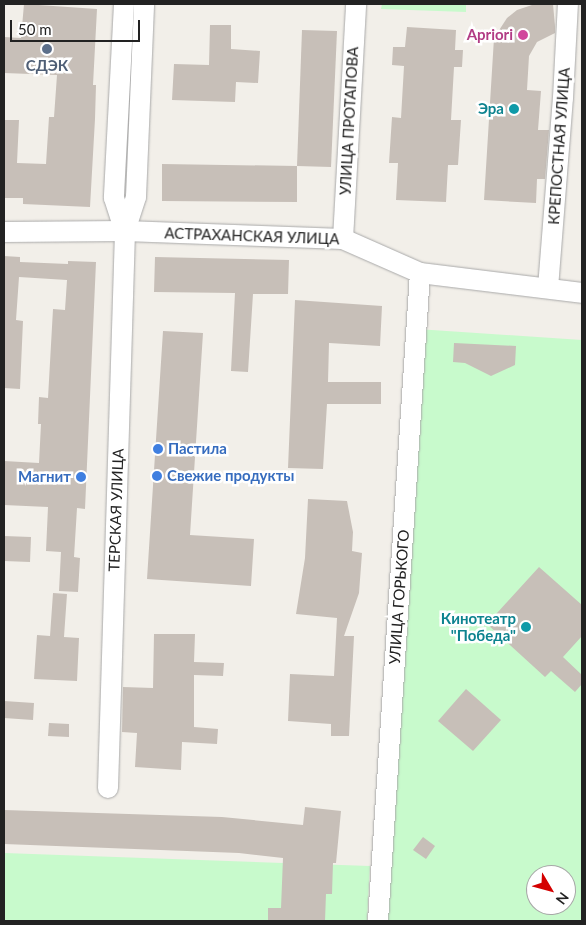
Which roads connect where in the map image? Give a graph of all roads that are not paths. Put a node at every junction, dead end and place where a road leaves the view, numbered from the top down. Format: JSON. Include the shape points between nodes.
{"nodes":[{"id":1,"x":124,"y":4,"type":"edge"},
{"id":2,"x":144,"y":4,"type":"edge"},
{"id":3,"x":356,"y":4,"type":"edge"},
{"id":4,"x":568,"y":4,"type":"edge"},
{"id":5,"x":125,"y":231,"type":"junction"},
{"id":6,"x":4,"y":232,"type":"edge"},
{"id":7,"x":343,"y":239,"type":"junction"},
{"id":8,"x":420,"y":273,"type":"junction"},
{"id":9,"x":548,"y":288,"type":"junction"},
{"id":10,"x":582,"y":293,"type":"edge"},
{"id":11,"x":108,"y":788,"type":"dead end"},
{"id":12,"x":378,"y":921,"type":"edge"}],
"edges":[{"from":1,"to":5,"type":"street","name":"ТЕРСКАЯ УЛИЦА","via":[[114,198]]},
{"from":2,"to":5,"type":"street","name":"ТЕРСКАЯ УЛИЦА","via":[[136,197]]},
{"from":3,"to":7,"type":"street","name":"УЛИЦА ПРОТАПОВА"},
{"from":4,"to":9,"type":"street","name":"КРЕПОСТНАЯ УЛИЦА"},
{"from":5,"to":6,"type":"street","name":"АСТРАХАНСКАЯ УЛИЦА"},
{"from":5,"to":7,"type":"street","name":"АСТРАХАНСКАЯ УЛИЦА"},
{"from":5,"to":11,"type":"street","name":"ТЕРСКАЯ УЛИЦА"},
{"from":7,"to":8,"type":"street","name":"АСТРАХАНСКАЯ УЛИЦА"},
{"from":8,"to":9,"type":"street","name":"АСТРАХАНСКАЯ УЛИЦА"},
{"from":8,"to":12,"type":"street","name":"УЛИЦА ГОРЬКОГО"},
{"from":9,"to":10,"type":"street","name":"АСТРАХАНСКАЯ УЛИЦА"}]}
